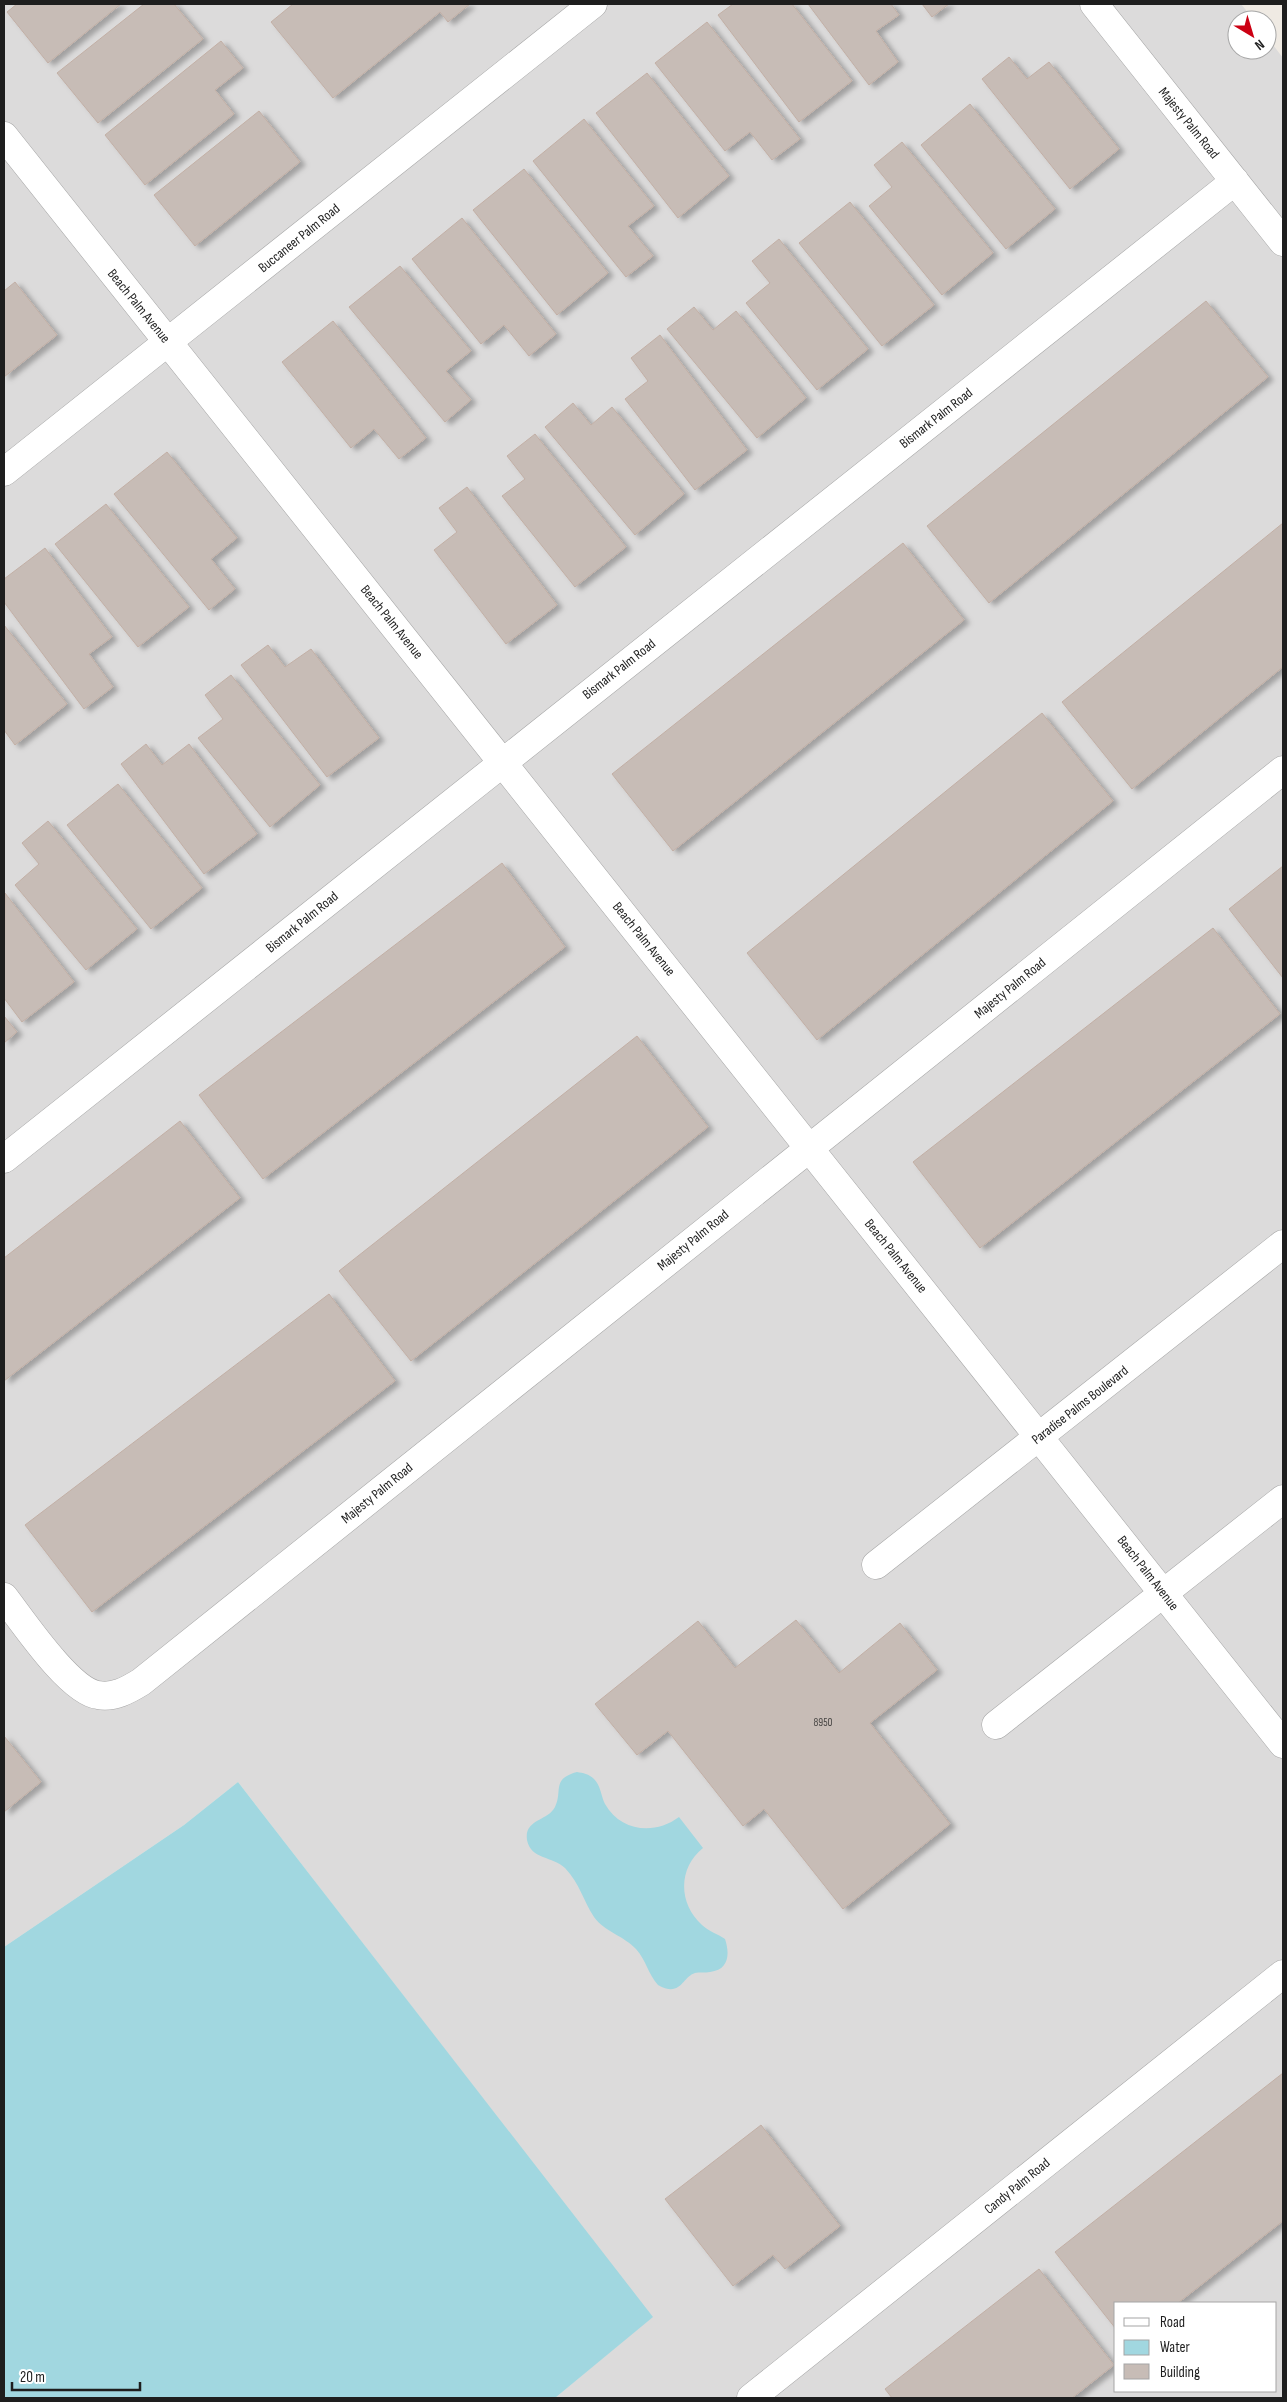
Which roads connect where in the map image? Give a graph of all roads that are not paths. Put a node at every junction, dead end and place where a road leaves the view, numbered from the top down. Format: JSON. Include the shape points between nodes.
{"nodes":[{"id":1,"x":593,"y":4,"type":"edge"},
{"id":2,"x":1094,"y":4,"type":"edge"},
{"id":3,"x":4,"y":136,"type":"edge"},
{"id":4,"x":1235,"y":181,"type":"junction"},
{"id":5,"x":1283,"y":242,"type":"edge"},
{"id":6,"x":168,"y":342,"type":"junction"},
{"id":7,"x":4,"y":472,"type":"edge"},
{"id":8,"x":503,"y":762,"type":"junction"},
{"id":9,"x":1283,"y":770,"type":"edge"},
{"id":10,"x":810,"y":1147,"type":"junction"},
{"id":11,"x":4,"y":1159,"type":"edge"},
{"id":12,"x":1283,"y":1244,"type":"edge"},
{"id":13,"x":1040,"y":1436,"type":"junction"},
{"id":14,"x":1283,"y":1499,"type":"edge"},
{"id":15,"x":876,"y":1565,"type":"dead end"},
{"id":16,"x":1164,"y":1593,"type":"junction"},
{"id":17,"x":4,"y":1597,"type":"edge"},
{"id":18,"x":996,"y":1725,"type":"dead end"},
{"id":19,"x":1283,"y":1744,"type":"edge"},
{"id":20,"x":1283,"y":1974,"type":"edge"},
{"id":21,"x":750,"y":2398,"type":"edge"}],
"edges":[{"from":1,"to":6,"type":"street","name":"Buccaneer Palm Road"},
{"from":2,"to":4,"type":"street","name":"Majesty Palm Road"},
{"from":3,"to":6,"type":"street","name":"Beach Palm Avenue"},
{"from":4,"to":5,"type":"street","name":"Majesty Palm Road"},
{"from":4,"to":8,"type":"street","name":"Bismark Palm Road"},
{"from":6,"to":7,"type":"street","name":"Buccaneer Palm Road"},
{"from":6,"to":8,"type":"street","name":"Beach Palm Avenue"},
{"from":8,"to":10,"type":"street","name":"Beach Palm Avenue"},
{"from":8,"to":11,"type":"street","name":"Bismark Palm Road"},
{"from":9,"to":10,"type":"street","name":"Majesty Palm Road"},
{"from":10,"to":13,"type":"street","name":"Beach Palm Avenue"},
{"from":10,"to":17,"type":"street","name":"Majesty Palm Road","via":[[128,1690],[113,1695],[86,1691],[62,1670]]},
{"from":12,"to":13,"type":"street","name":"Paradise Palms Boulevard"},
{"from":13,"to":15,"type":"street","name":"Paradise Palms Boulevard"},
{"from":13,"to":16,"type":"street","name":"Beach Palm Avenue"},
{"from":14,"to":16,"type":"street"},
{"from":16,"to":18,"type":"street"},
{"from":16,"to":19,"type":"street","name":"Beach Palm Avenue"},
{"from":20,"to":21,"type":"street","name":"Candy Palm Road"}]}
